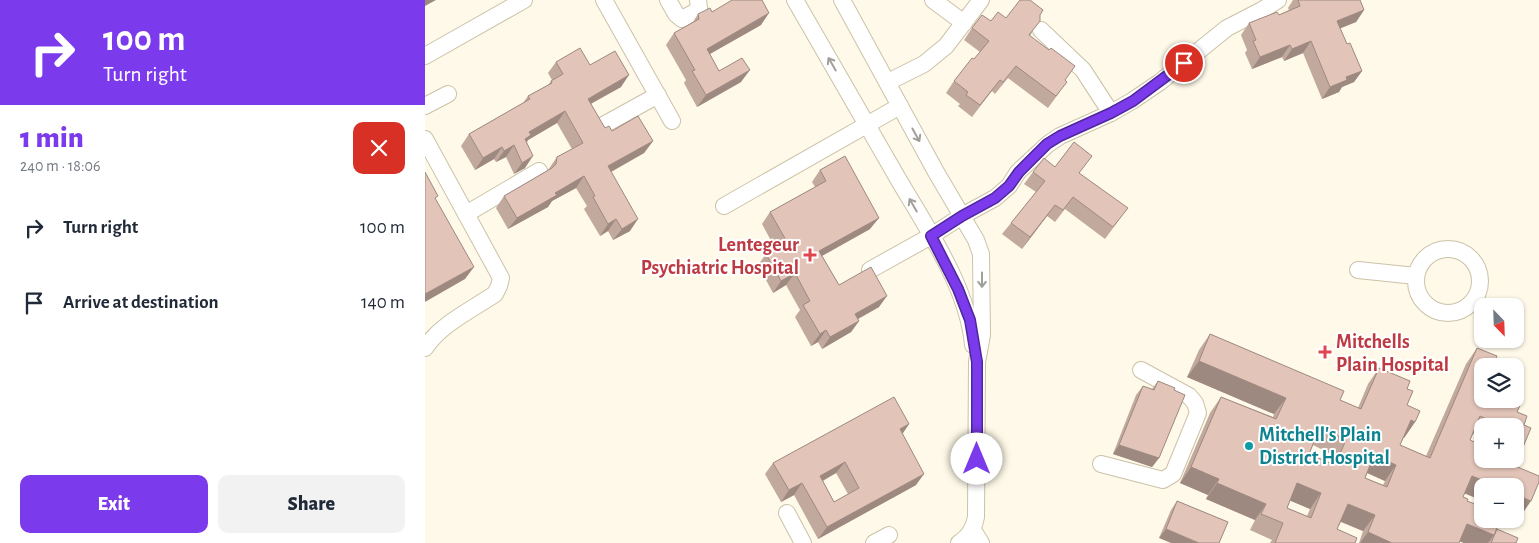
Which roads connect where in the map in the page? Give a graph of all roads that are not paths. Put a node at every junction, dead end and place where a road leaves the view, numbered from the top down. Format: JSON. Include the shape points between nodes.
{"nodes":[{"id":1,"x":524,"y":0,"type":"edge"},
{"id":2,"x":604,"y":0,"type":"edge"},
{"id":3,"x":669,"y":0,"type":"edge"},
{"id":4,"x":698,"y":0,"type":"edge"},
{"id":5,"x":795,"y":0,"type":"edge"},
{"id":6,"x":842,"y":0,"type":"edge"},
{"id":7,"x":933,"y":0,"type":"edge"},
{"id":8,"x":981,"y":0,"type":"edge"},
{"id":9,"x":1278,"y":0,"type":"edge"},
{"id":10,"x":963,"y":23,"type":"junction"},
{"id":11,"x":1041,"y":30,"type":"edge"},
{"id":12,"x":425,"y":56,"type":"edge"},
{"id":13,"x":888,"y":82,"type":"junction"},
{"id":14,"x":448,"y":94,"type":"dead end"},
{"id":15,"x":658,"y":95,"type":"junction"},
{"id":16,"x":425,"y":106,"type":"edge"},
{"id":17,"x":900,"y":106,"type":"junction"},
{"id":18,"x":1111,"y":113,"type":"junction"},
{"id":19,"x":672,"y":121,"type":"dead end"},
{"id":20,"x":867,"y":125,"type":"junction"},
{"id":21,"x":600,"y":127,"type":"edge"},
{"id":22,"x":425,"y":139,"type":"edge"},
{"id":23,"x":539,"y":171,"type":"dead end"},
{"id":24,"x":724,"y":206,"type":"dead end"},
{"id":25,"x":466,"y":214,"type":"junction"},
{"id":26,"x":962,"y":216,"type":"junction"},
{"id":27,"x":931,"y":236,"type":"junction"},
{"id":28,"x":870,"y":270,"type":"edge"},
{"id":29,"x":1358,"y":270,"type":"dead end"},
{"id":30,"x":1416,"y":276,"type":"dead end"},
{"id":31,"x":425,"y":348,"type":"edge"},
{"id":32,"x":977,"y":362,"type":"junction"},
{"id":33,"x":1141,"y":370,"type":"dead end"},
{"id":34,"x":1101,"y":464,"type":"dead end"},
{"id":35,"x":787,"y":513,"type":"dead end"},
{"id":36,"x":889,"y":535,"type":"dead end"},
{"id":37,"x":977,"y":536,"type":"edge"},
{"id":38,"x":803,"y":543,"type":"edge"},
{"id":39,"x":874,"y":543,"type":"edge"},
{"id":40,"x":959,"y":543,"type":"edge"}],
"edges":[{"from":1,"to":12,"type":"street"},
{"from":2,"to":15,"type":"street"},
{"from":3,"to":4,"type":"street","via":[[676,14],[682,18],[699,8]]},
{"from":20,"to":5,"type":"street","one_way":true},
{"from":6,"to":13,"type":"street"},
{"from":7,"to":10,"type":"street"},
{"from":8,"to":10,"type":"street"},
{"from":9,"to":18,"type":"street","via":[[1227,28],[1160,82]]},
{"from":10,"to":13,"type":"street","via":[[936,55]]},
{"from":11,"to":18,"type":"street","via":[[1083,70]]},
{"from":13,"to":17,"type":"street"},
{"from":14,"to":16,"type":"street"},
{"from":15,"to":19,"type":"street"},
{"from":15,"to":21,"type":"street"},
{"from":17,"to":20,"type":"street"},
{"from":17,"to":26,"type":"street","one_way":true},
{"from":18,"to":26,"type":"street","via":[[1047,144],[1001,193]]},
{"from":20,"to":24,"type":"street"},
{"from":27,"to":20,"type":"street","one_way":true},
{"from":22,"to":25,"type":"street"},
{"from":23,"to":25,"type":"street"},
{"from":25,"to":31,"type":"street","via":[[498,270],[499,286],[495,294],[443,329]]},
{"from":26,"to":27,"type":"street"},
{"from":26,"to":32,"type":"street","one_way":true,"via":[[981,254],[982,335]]},
{"from":27,"to":28,"type":"street"},
{"from":27,"to":32,"type":"street","via":[[966,306]]},
{"from":29,"to":30,"type":"street"},
{"from":32,"to":37,"type":"street"},
{"from":33,"to":34,"type":"street","via":[[1189,396],[1195,403],[1198,413],[1178,465],[1173,474],[1163,480]]},
{"from":35,"to":38,"type":"street"},
{"from":36,"to":39,"type":"street"},
{"from":37,"to":40,"type":"street"}]}
